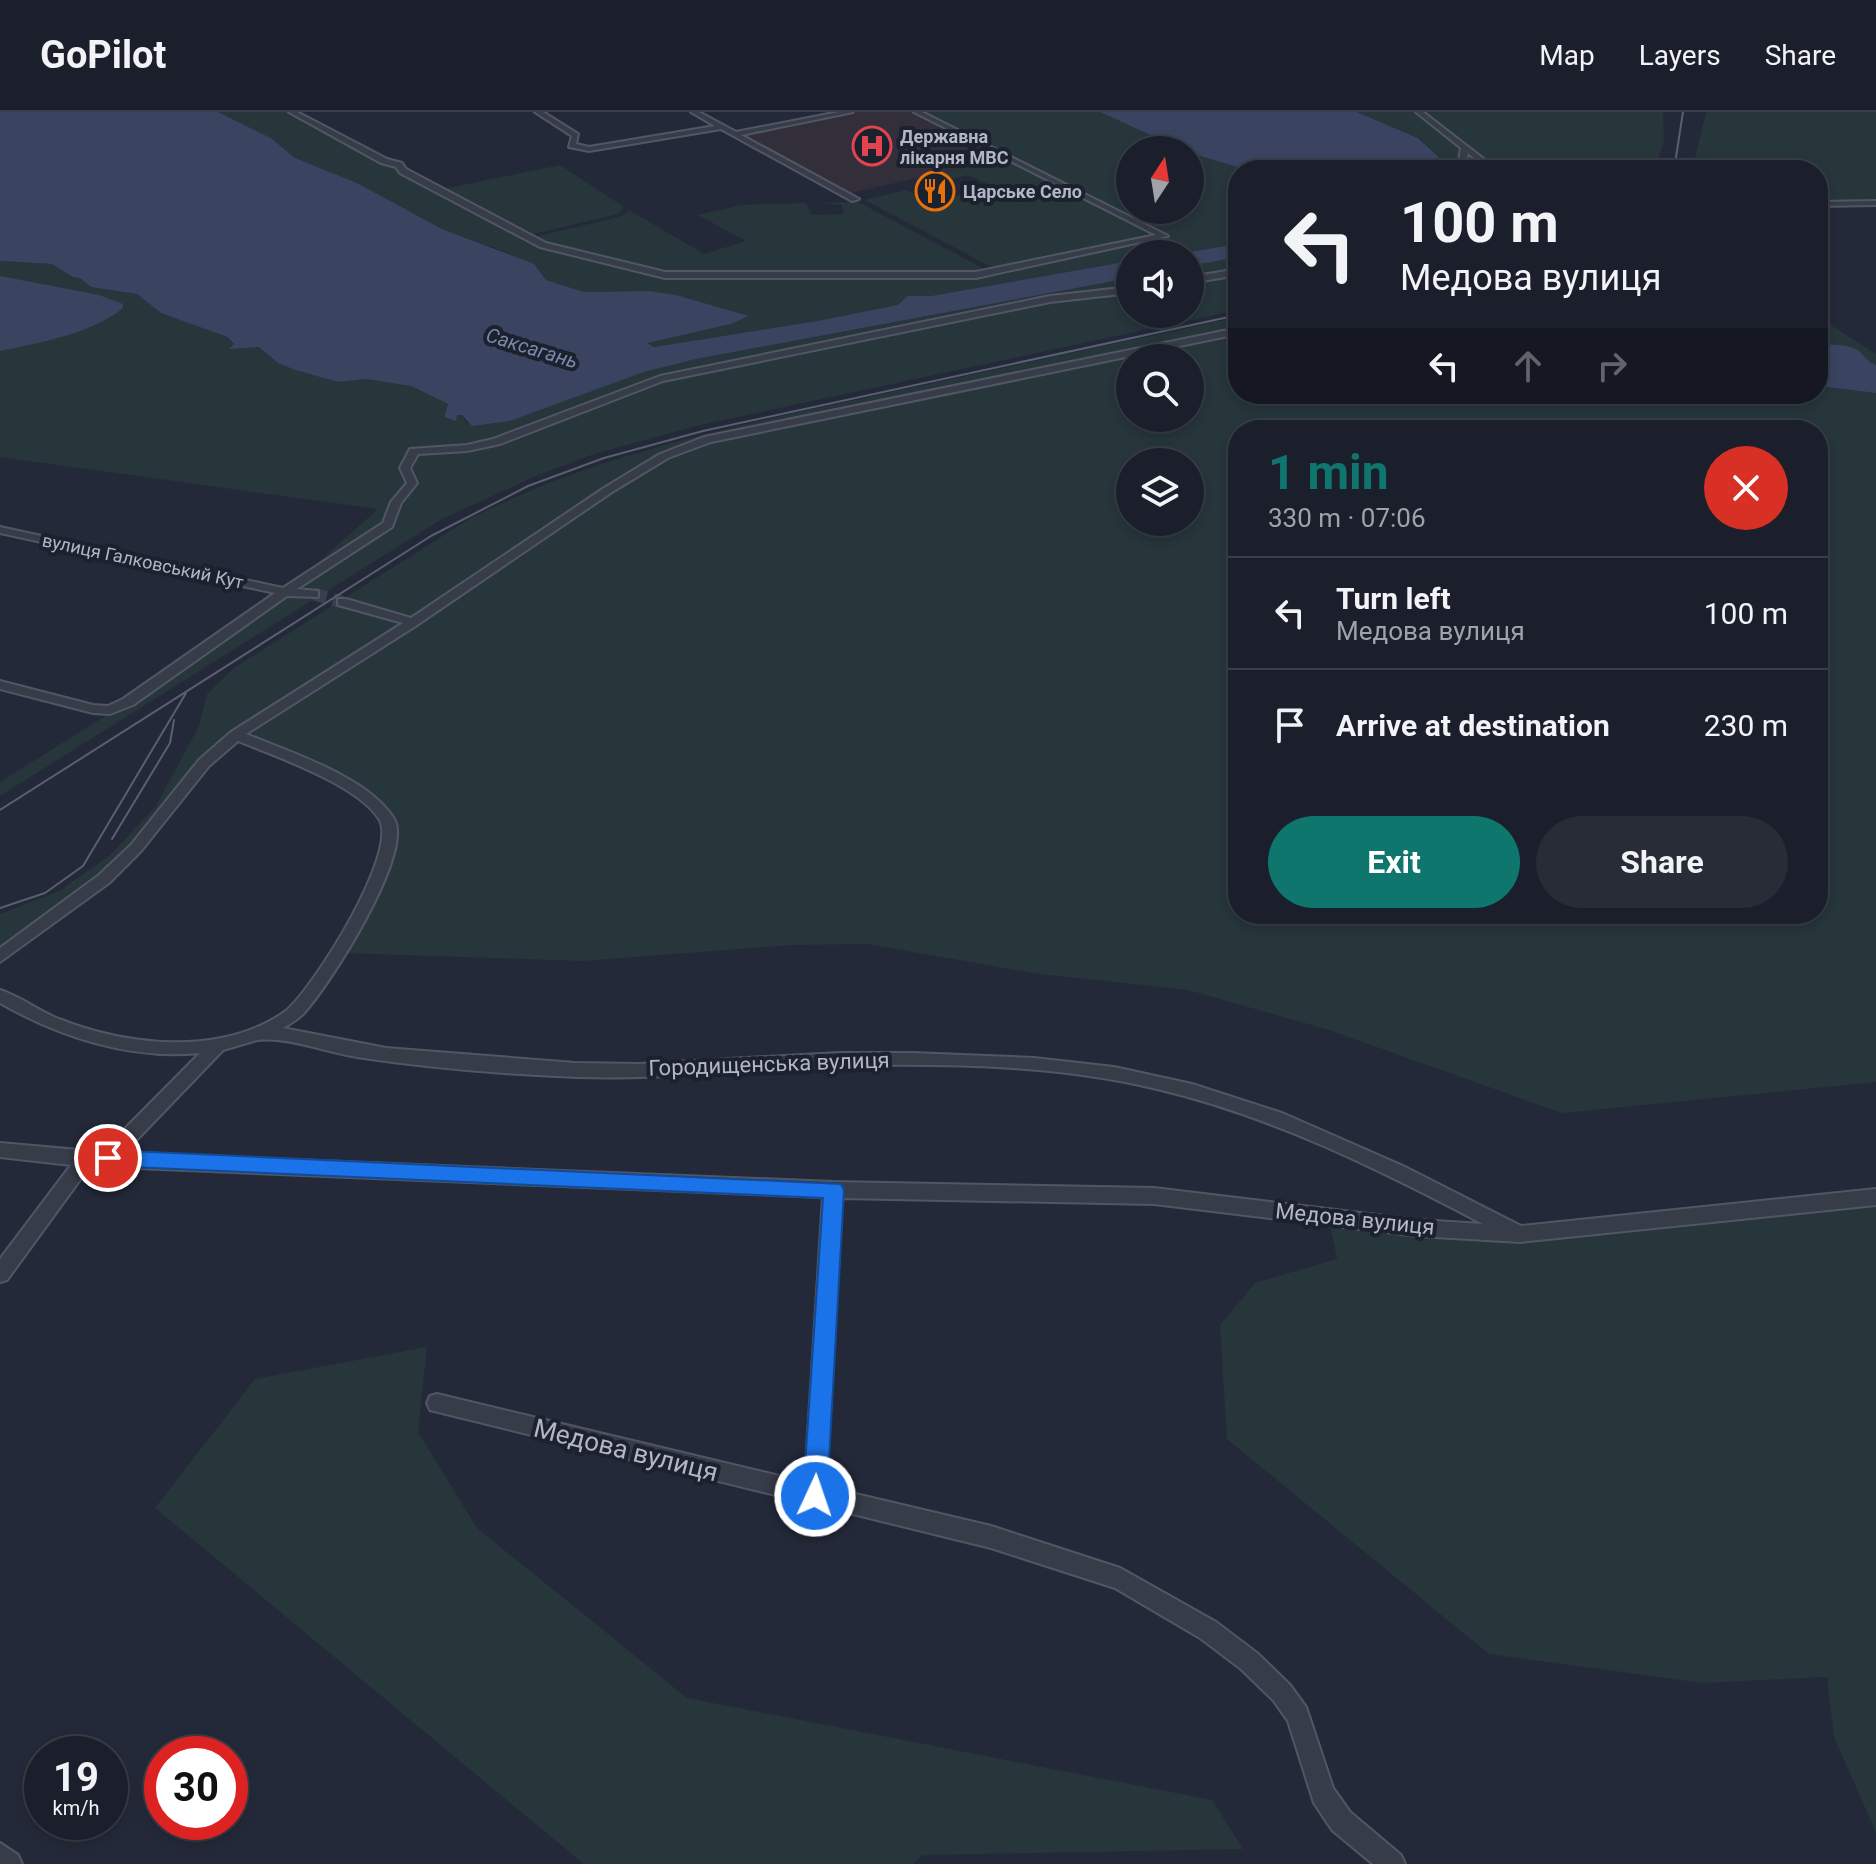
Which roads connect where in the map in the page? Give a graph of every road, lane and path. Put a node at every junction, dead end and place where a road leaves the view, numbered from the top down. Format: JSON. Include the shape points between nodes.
{"nodes":[{"id":1,"x":292,"y":112,"type":"edge"},
{"id":2,"x":538,"y":112,"type":"edge"},
{"id":3,"x":694,"y":112,"type":"edge"},
{"id":4,"x":850,"y":112,"type":"edge"},
{"id":5,"x":917,"y":112,"type":"edge"},
{"id":6,"x":1419,"y":112,"type":"edge"},
{"id":7,"x":835,"y":114,"type":"edge"},
{"id":8,"x":722,"y":127,"type":"junction"},
{"id":9,"x":734,"y":134,"type":"junction"},
{"id":10,"x":1465,"y":147,"type":"junction"},
{"id":11,"x":1463,"y":160,"type":"edge"},
{"id":12,"x":1481,"y":160,"type":"edge"},
{"id":13,"x":855,"y":199,"type":"dead end"},
{"id":14,"x":1876,"y":203,"type":"edge"},
{"id":15,"x":1828,"y":204,"type":"edge"},
{"id":16,"x":1228,"y":274,"type":"edge"},
{"id":17,"x":1204,"y":278,"type":"edge"},
{"id":18,"x":1116,"y":292,"type":"edge"},
{"id":19,"x":1228,"y":333,"type":"edge"},
{"id":20,"x":0,"y":530,"type":"edge"},
{"id":21,"x":285,"y":592,"type":"junction"},
{"id":22,"x":314,"y":594,"type":"tunnel mouth"},
{"id":23,"x":342,"y":602,"type":"tunnel mouth"},
{"id":24,"x":413,"y":622,"type":"junction"},
{"id":25,"x":0,"y":685,"type":"edge"},
{"id":26,"x":236,"y":735,"type":"junction"},
{"id":27,"x":0,"y":956,"type":"edge"},
{"id":28,"x":0,"y":996,"type":"edge"},
{"id":29,"x":261,"y":1032,"type":"junction"},
{"id":30,"x":218,"y":1045,"type":"junction"},
{"id":31,"x":0,"y":1150,"type":"edge"},
{"id":32,"x":108,"y":1158,"type":"junction"},
{"id":33,"x":85,"y":1159,"type":"junction"},
{"id":34,"x":833,"y":1190,"type":"junction"},
{"id":35,"x":1876,"y":1197,"type":"edge"},
{"id":36,"x":1520,"y":1234,"type":"junction"},
{"id":37,"x":0,"y":1274,"type":"edge"},
{"id":38,"x":437,"y":1403,"type":"dead end"},
{"id":39,"x":815,"y":1496,"type":"junction"},
{"id":40,"x":0,"y":1856,"type":"edge"},
{"id":41,"x":9,"y":1864,"type":"edge"},
{"id":42,"x":1392,"y":1864,"type":"edge"}],
"edges":[{"from":1,"to":5,"type":"street","via":[[543,245],[665,275],[976,275],[1164,236]]},
{"from":2,"to":8,"type":"street","via":[[576,135],[572,145],[597,149]]},
{"from":3,"to":8,"type":"street"},
{"from":4,"to":7,"type":"street"},
{"from":6,"to":10,"type":"street"},
{"from":7,"to":9,"type":"street"},
{"from":8,"to":9,"type":"street"},
{"from":9,"to":13,"type":"street"},
{"from":10,"to":11,"type":"street"},
{"from":10,"to":12,"type":"street"},
{"from":14,"to":15,"type":"street"},
{"from":16,"to":17,"type":"street"},
{"from":18,"to":21,"type":"street","via":[[1050,299],[660,379],[496,442],[414,451],[405,468],[412,483],[396,502],[388,525]]},
{"from":19,"to":24,"type":"street","via":[[684,446],[608,490]]},
{"from":20,"to":21,"type":"street","name":"вулиця Галковський Кут"},
{"from":21,"to":22,"type":"street","name":"вулиця Галковський Кут"},
{"from":21,"to":25,"type":"street","via":[[110,710]]},
{"from":23,"to":24,"type":"street"},
{"from":24,"to":26,"type":"street"},
{"from":26,"to":27,"type":"street","via":[[204,763],[104,879]]},
{"from":26,"to":29,"type":"street","via":[[371,800],[388,820],[393,836],[340,953],[297,1010]]},
{"from":28,"to":30,"type":"street","name":"Городищенська вулиця","via":[[111,1043]]},
{"from":29,"to":30,"type":"street","name":"Городищенська вулиця"},
{"from":29,"to":36,"type":"street","name":"Городищенська вулиця","via":[[351,1049],[515,1067],[610,1071],[871,1059],[1064,1068],[1127,1077],[1258,1112],[1405,1174]]},
{"from":30,"to":32,"type":"street"},
{"from":31,"to":33,"type":"street","name":"Медова вулиця"},
{"from":32,"to":33,"type":"street","name":"Медова вулиця"},
{"from":32,"to":34,"type":"street","name":"Медова вулиця"},
{"from":33,"to":37,"type":"street"},
{"from":34,"to":36,"type":"street","name":"Медова вулиця","via":[[1154,1196],[1418,1228]]},
{"from":34,"to":39,"type":"street"},
{"from":35,"to":36,"type":"street","name":"Медова вулиця"},
{"from":38,"to":39,"type":"street","name":"Медова вулиця"},
{"from":39,"to":42,"type":"street","name":"Медова вулиця","via":[[1066,1559],[1120,1579],[1208,1630],[1282,1693],[1298,1715],[1323,1794],[1341,1821]]},
{"from":40,"to":41,"type":"street"}]}
